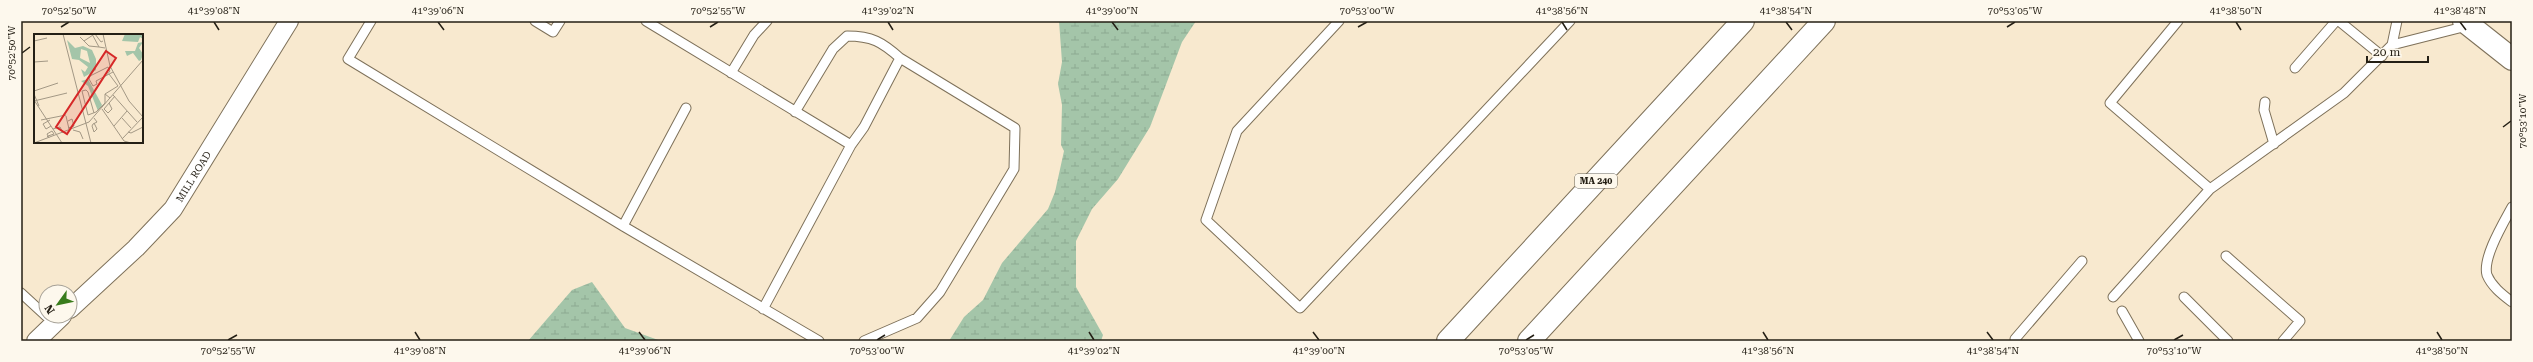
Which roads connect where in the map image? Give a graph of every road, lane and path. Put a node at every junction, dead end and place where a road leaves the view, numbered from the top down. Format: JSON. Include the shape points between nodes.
{"nodes":[{"id":1,"x":288,"y":21,"type":"edge"},
{"id":2,"x":371,"y":21,"type":"edge"},
{"id":3,"x":535,"y":21,"type":"edge"},
{"id":4,"x":560,"y":21,"type":"edge"},
{"id":5,"x":646,"y":21,"type":"edge"},
{"id":6,"x":767,"y":21,"type":"edge"},
{"id":7,"x":1339,"y":21,"type":"edge"},
{"id":8,"x":1570,"y":21,"type":"edge"},
{"id":9,"x":1743,"y":21,"type":"edge"},
{"id":10,"x":1824,"y":21,"type":"edge"},
{"id":11,"x":2178,"y":21,"type":"edge"},
{"id":12,"x":2338,"y":21,"type":"edge"},
{"id":13,"x":2397,"y":21,"type":"edge"},
{"id":14,"x":2466,"y":23,"type":"edge"},
{"id":15,"x":2392,"y":45,"type":"junction"},
{"id":16,"x":2382,"y":56,"type":"junction"},
{"id":17,"x":900,"y":58,"type":"junction"},
{"id":18,"x":2512,"y":59,"type":"edge"},
{"id":19,"x":2295,"y":68,"type":"dead end"},
{"id":20,"x":732,"y":73,"type":"junction"},
{"id":21,"x":2265,"y":102,"type":"dead end"},
{"id":22,"x":686,"y":108,"type":"dead end"},
{"id":23,"x":794,"y":112,"type":"junction"},
{"id":24,"x":2274,"y":144,"type":"junction"},
{"id":25,"x":851,"y":145,"type":"junction"},
{"id":26,"x":2210,"y":189,"type":"junction"},
{"id":27,"x":2512,"y":207,"type":"edge"},
{"id":28,"x":623,"y":226,"type":"junction"},
{"id":29,"x":2226,"y":256,"type":"dead end"},
{"id":30,"x":2082,"y":261,"type":"dead end"},
{"id":31,"x":21,"y":293,"type":"edge"},
{"id":32,"x":2113,"y":297,"type":"dead end"},
{"id":33,"x":2184,"y":297,"type":"dead end"},
{"id":34,"x":78,"y":302,"type":"edge"},
{"id":35,"x":2512,"y":302,"type":"edge"},
{"id":36,"x":38,"y":307,"type":"edge"},
{"id":37,"x":763,"y":309,"type":"junction"},
{"id":38,"x":2122,"y":312,"type":"dead end"},
{"id":39,"x":48,"y":324,"type":"edge"},
{"id":40,"x":2015,"y":338,"type":"dead end"},
{"id":41,"x":36,"y":341,"type":"edge"},
{"id":42,"x":819,"y":341,"type":"edge"},
{"id":43,"x":864,"y":341,"type":"edge"},
{"id":44,"x":1448,"y":341,"type":"edge"},
{"id":45,"x":1529,"y":341,"type":"edge"},
{"id":46,"x":2139,"y":341,"type":"edge"},
{"id":47,"x":2228,"y":341,"type":"edge"},
{"id":48,"x":2283,"y":341,"type":"edge"}],
"edges":[{"from":1,"to":34,"type":"street","name":"MILL ROAD","via":[[172,209],[136,248]]},
{"from":2,"to":28,"type":"lane","via":[[348,59]]},
{"from":3,"to":4,"type":"lane","via":[[553,32]]},
{"from":5,"to":20,"type":"lane"},
{"from":6,"to":20,"type":"lane","via":[[754,35]]},
{"from":7,"to":8,"type":"lane","via":[[1237,131],[1206,220],[1300,308]]},
{"from":9,"to":44,"type":"main road","number":"MA 240"},
{"from":10,"to":45,"type":"main road"},
{"from":11,"to":26,"type":"lane","via":[[2110,103]]},
{"from":12,"to":16,"type":"lane"},
{"from":12,"to":19,"type":"lane"},
{"from":13,"to":15,"type":"lane"},
{"from":14,"to":15,"type":"lane"},
{"from":14,"to":18,"type":"main road"},
{"from":15,"to":16,"type":"lane"},
{"from":16,"to":24,"type":"lane","via":[[2344,93]]},
{"from":17,"to":23,"type":"lane","via":[[885,45],[865,36],[847,36],[833,49]]},
{"from":17,"to":25,"type":"lane","via":[[864,127]]},
{"from":17,"to":43,"type":"lane","via":[[1015,128],[1014,169],[940,292],[917,318]]},
{"from":20,"to":23,"type":"lane"},
{"from":21,"to":24,"type":"lane","via":[[2264,110]]},
{"from":22,"to":28,"type":"lane"},
{"from":23,"to":25,"type":"lane"},
{"from":24,"to":26,"type":"lane"},
{"from":25,"to":37,"type":"lane"},
{"from":26,"to":32,"type":"lane"},
{"from":27,"to":35,"type":"lane","via":[[2494,241],[2486,268],[2496,289]]},
{"from":28,"to":37,"type":"lane"},
{"from":29,"to":48,"type":"lane","via":[[2300,322]]},
{"from":30,"to":40,"type":"lane"},
{"from":31,"to":36,"type":"lane"},
{"from":33,"to":47,"type":"lane"},
{"from":37,"to":42,"type":"lane"},
{"from":38,"to":46,"type":"lane"},
{"from":39,"to":41,"type":"street"}]}
